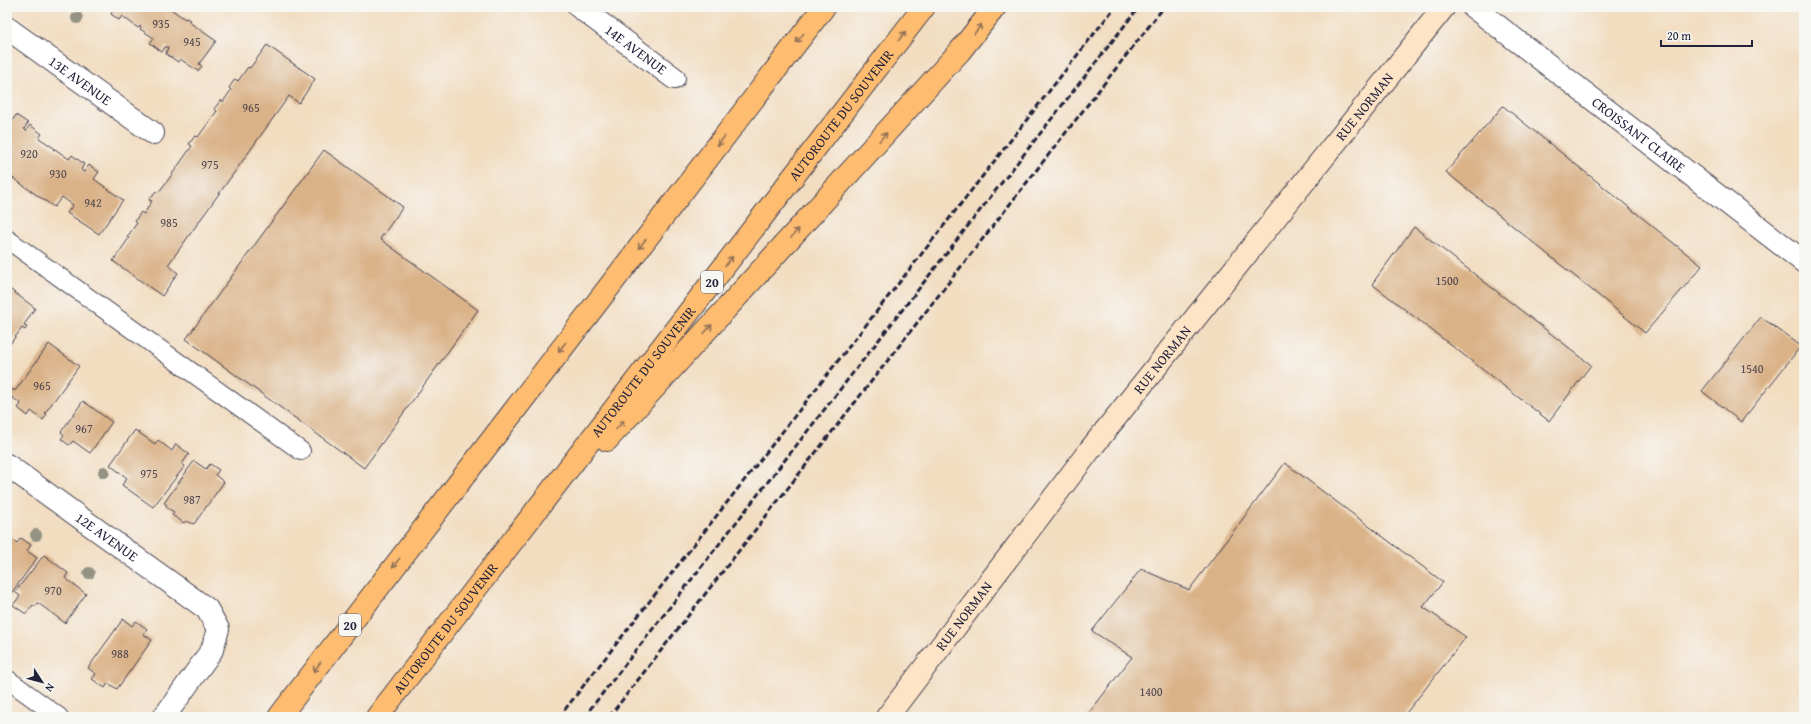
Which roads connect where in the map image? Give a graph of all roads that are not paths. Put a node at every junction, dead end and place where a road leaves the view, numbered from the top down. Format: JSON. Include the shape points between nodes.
{"nodes":[{"id":1,"x":579,"y":7,"type":"edge"},
{"id":2,"x":824,"y":7,"type":"edge"},
{"id":3,"x":924,"y":7,"type":"edge"},
{"id":4,"x":995,"y":7,"type":"edge"},
{"id":5,"x":1444,"y":7,"type":"edge"},
{"id":6,"x":1473,"y":7,"type":"edge"},
{"id":7,"x":7,"y":28,"type":"edge"},
{"id":8,"x":674,"y":78,"type":"dead end"},
{"id":9,"x":153,"y":133,"type":"dead end"},
{"id":10,"x":7,"y":239,"type":"edge"},
{"id":11,"x":1804,"y":262,"type":"edge"},
{"id":12,"x":301,"y":451,"type":"dead end"},
{"id":13,"x":7,"y":464,"type":"edge"},
{"id":14,"x":500,"y":558,"type":"junction"},
{"id":15,"x":7,"y":680,"type":"edge"},
{"id":16,"x":59,"y":717,"type":"edge"},
{"id":17,"x":164,"y":717,"type":"edge"},
{"id":18,"x":280,"y":717,"type":"edge"},
{"id":19,"x":377,"y":717,"type":"edge"},
{"id":20,"x":887,"y":717,"type":"edge"}],
"edges":[{"from":1,"to":8,"type":"street","name":"14E AVENUE"},
{"from":2,"to":18,"type":"highway","number":"20","one_way":true},
{"from":14,"to":3,"type":"highway","name":"AUTOROUTE DU SOUVENIR","number":"20","one_way":true},
{"from":14,"to":4,"type":"highway","one_way":true,"via":[[960,51]]},
{"from":5,"to":20,"type":"street","name":"RUE NORMAN","via":[[1089,451]]},
{"from":6,"to":11,"type":"street","name":"CROISSANT CLAIRE"},
{"from":7,"to":9,"type":"street","name":"13E AVENUE"},
{"from":10,"to":12,"type":"lane"},
{"from":13,"to":17,"type":"street","name":"12E AVENUE","via":[[207,609],[218,629],[212,650]]},
{"from":14,"to":19,"type":"highway","name":"AUTOROUTE DU SOUVENIR","number":"20"},
{"from":15,"to":16,"type":"lane"}]}
